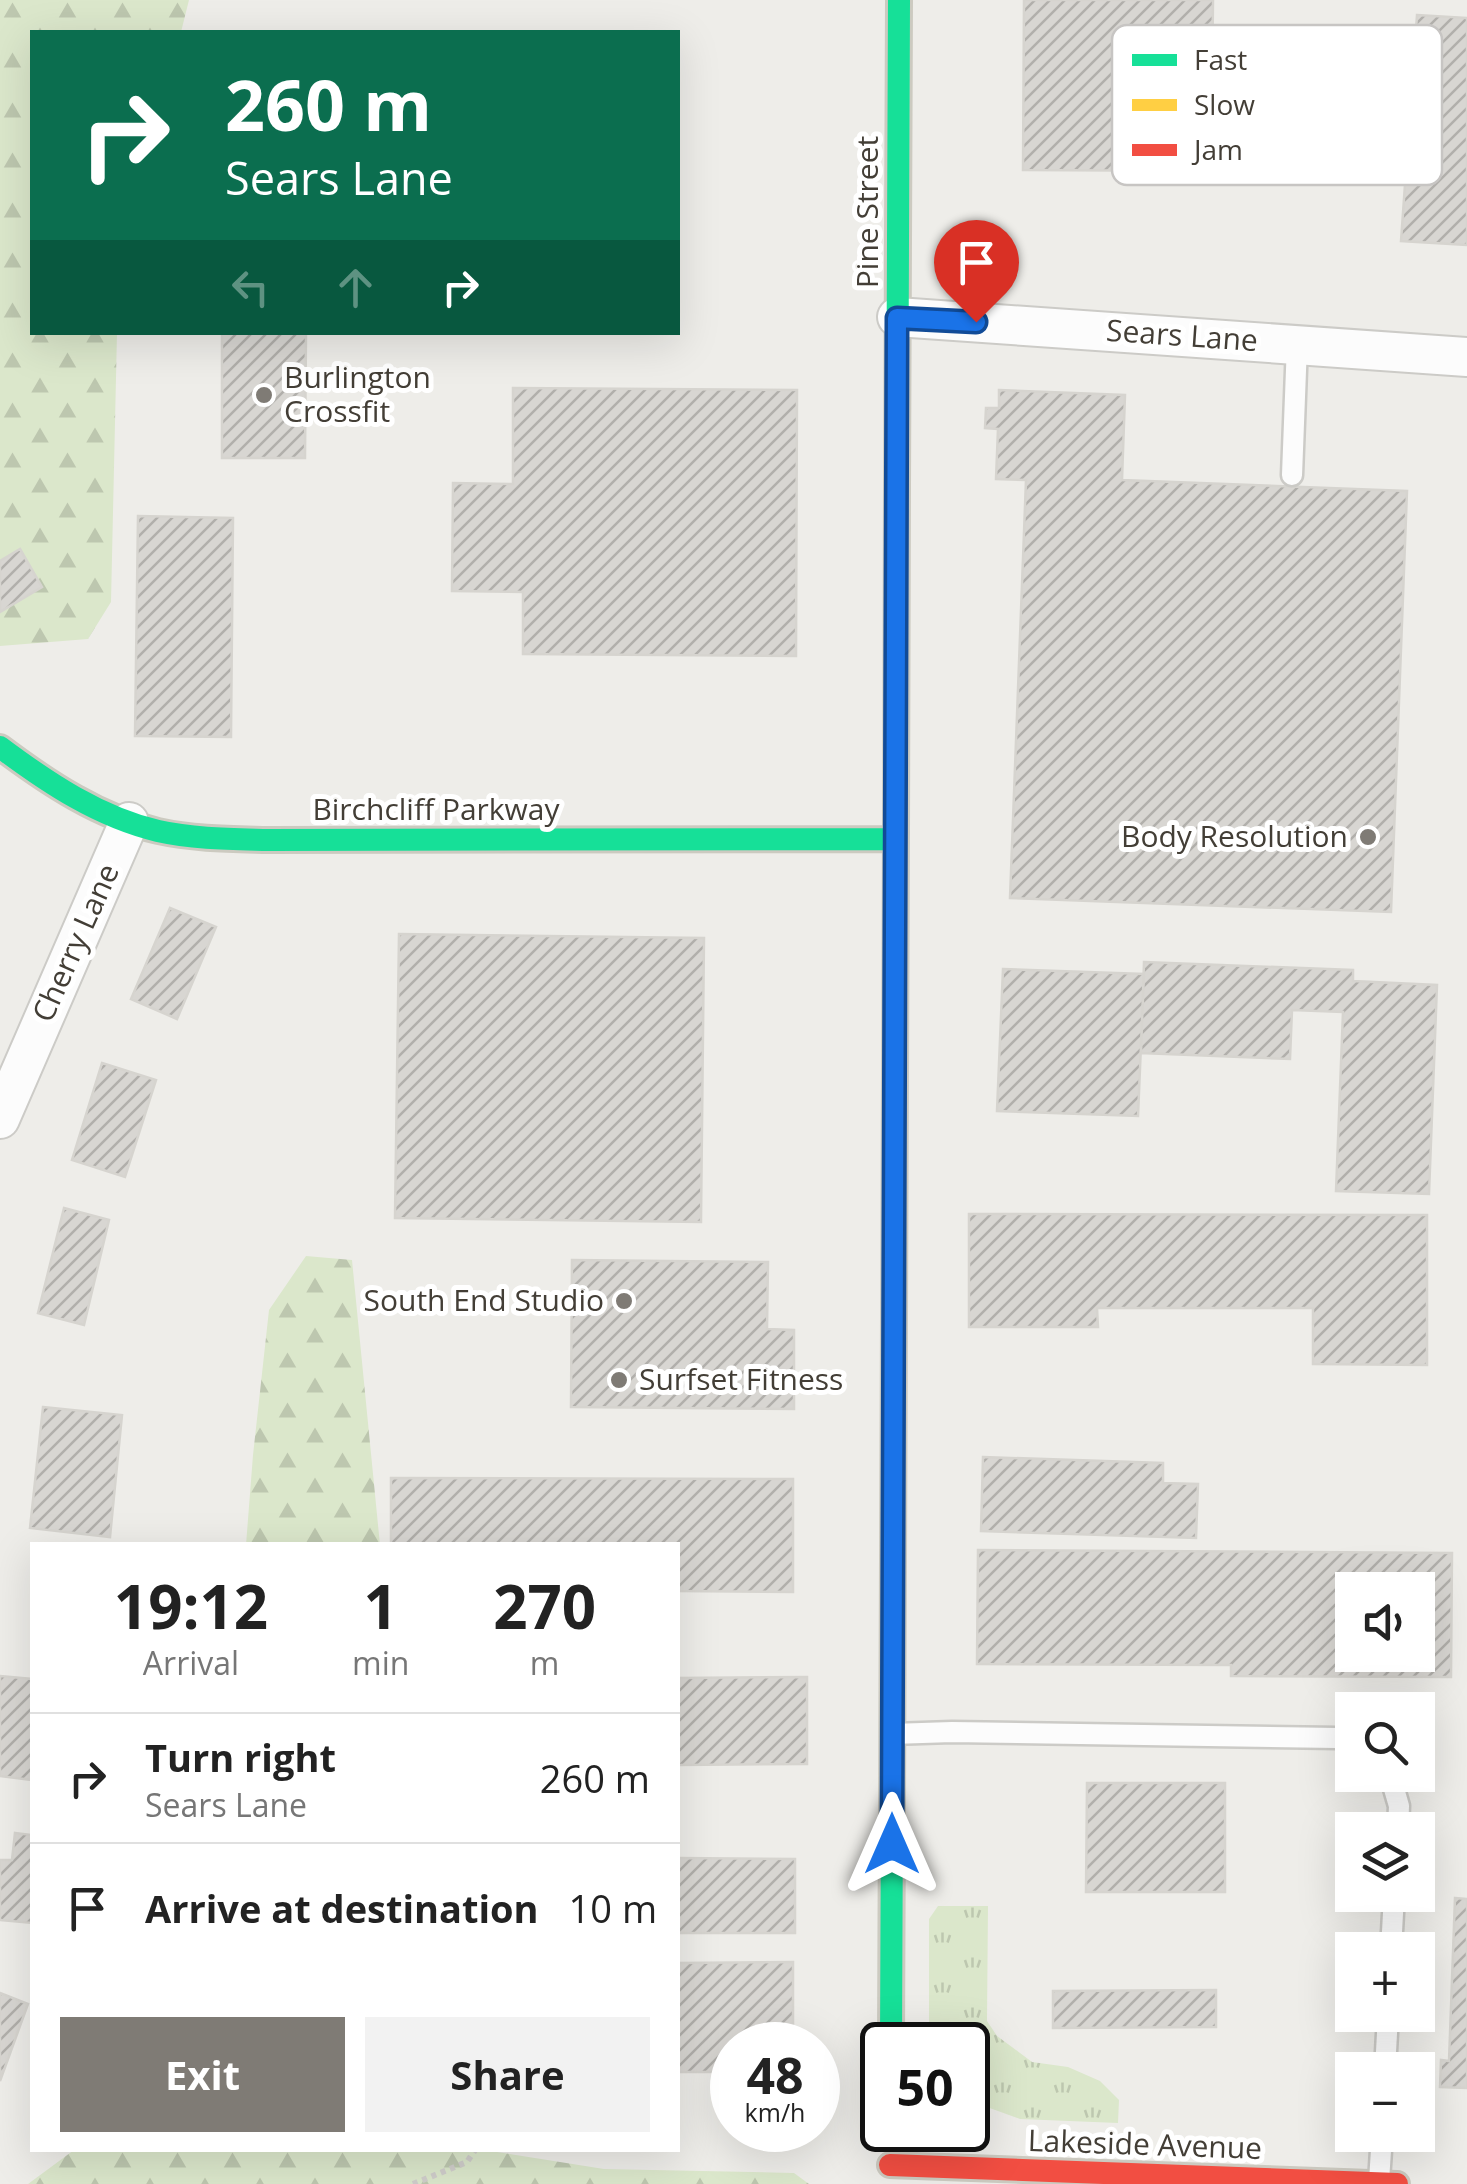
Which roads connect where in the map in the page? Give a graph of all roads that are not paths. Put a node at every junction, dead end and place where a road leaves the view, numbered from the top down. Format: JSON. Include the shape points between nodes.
{"nodes":[{"id":1,"x":899,"y":0,"type":"edge"},
{"id":2,"x":897,"y":318,"type":"junction"},
{"id":3,"x":1297,"y":344,"type":"junction"},
{"id":4,"x":1467,"y":358,"type":"edge"},
{"id":5,"x":1292,"y":476,"type":"dead end"},
{"id":6,"x":0,"y":746,"type":"edge"},
{"id":7,"x":129,"y":822,"type":"junction"},
{"id":8,"x":895,"y":839,"type":"junction"},
{"id":9,"x":0,"y":1119,"type":"edge"},
{"id":10,"x":892,"y":1734,"type":"junction"},
{"id":11,"x":1335,"y":1738,"type":"edge"},
{"id":12,"x":891,"y":2022,"type":"edge"},
{"id":13,"x":1381,"y":2152,"type":"edge"},
{"id":14,"x":890,"y":2165,"type":"edge"},
{"id":15,"x":1379,"y":2183,"type":"edge"},
{"id":16,"x":1397,"y":2184,"type":"edge"}],
"edges":[{"from":1,"to":2,"type":"main road","name":"Pine Street"},
{"from":2,"to":3,"type":"street","name":"Sears Lane"},
{"from":2,"to":8,"type":"main road","name":"Pine Street"},
{"from":3,"to":4,"type":"street","name":"Sears Lane"},
{"from":3,"to":5,"type":"lane"},
{"from":6,"to":7,"type":"main road","name":"Birchcliff Parkway","via":[[55,786]]},
{"from":7,"to":8,"type":"main road","name":"Birchcliff Parkway","via":[[183,835],[268,840]]},
{"from":7,"to":9,"type":"street","name":"Cherry Lane"},
{"from":8,"to":10,"type":"main road","name":"Pine Street"},
{"from":10,"to":11,"type":"lane"},
{"from":10,"to":12,"type":"main road","name":"Pine Street"},
{"from":13,"to":15,"type":"lane"},
{"from":14,"to":15,"type":"main road","name":"Lakeside Avenue"},
{"from":15,"to":16,"type":"main road","name":"Lakeside Avenue"}]}
